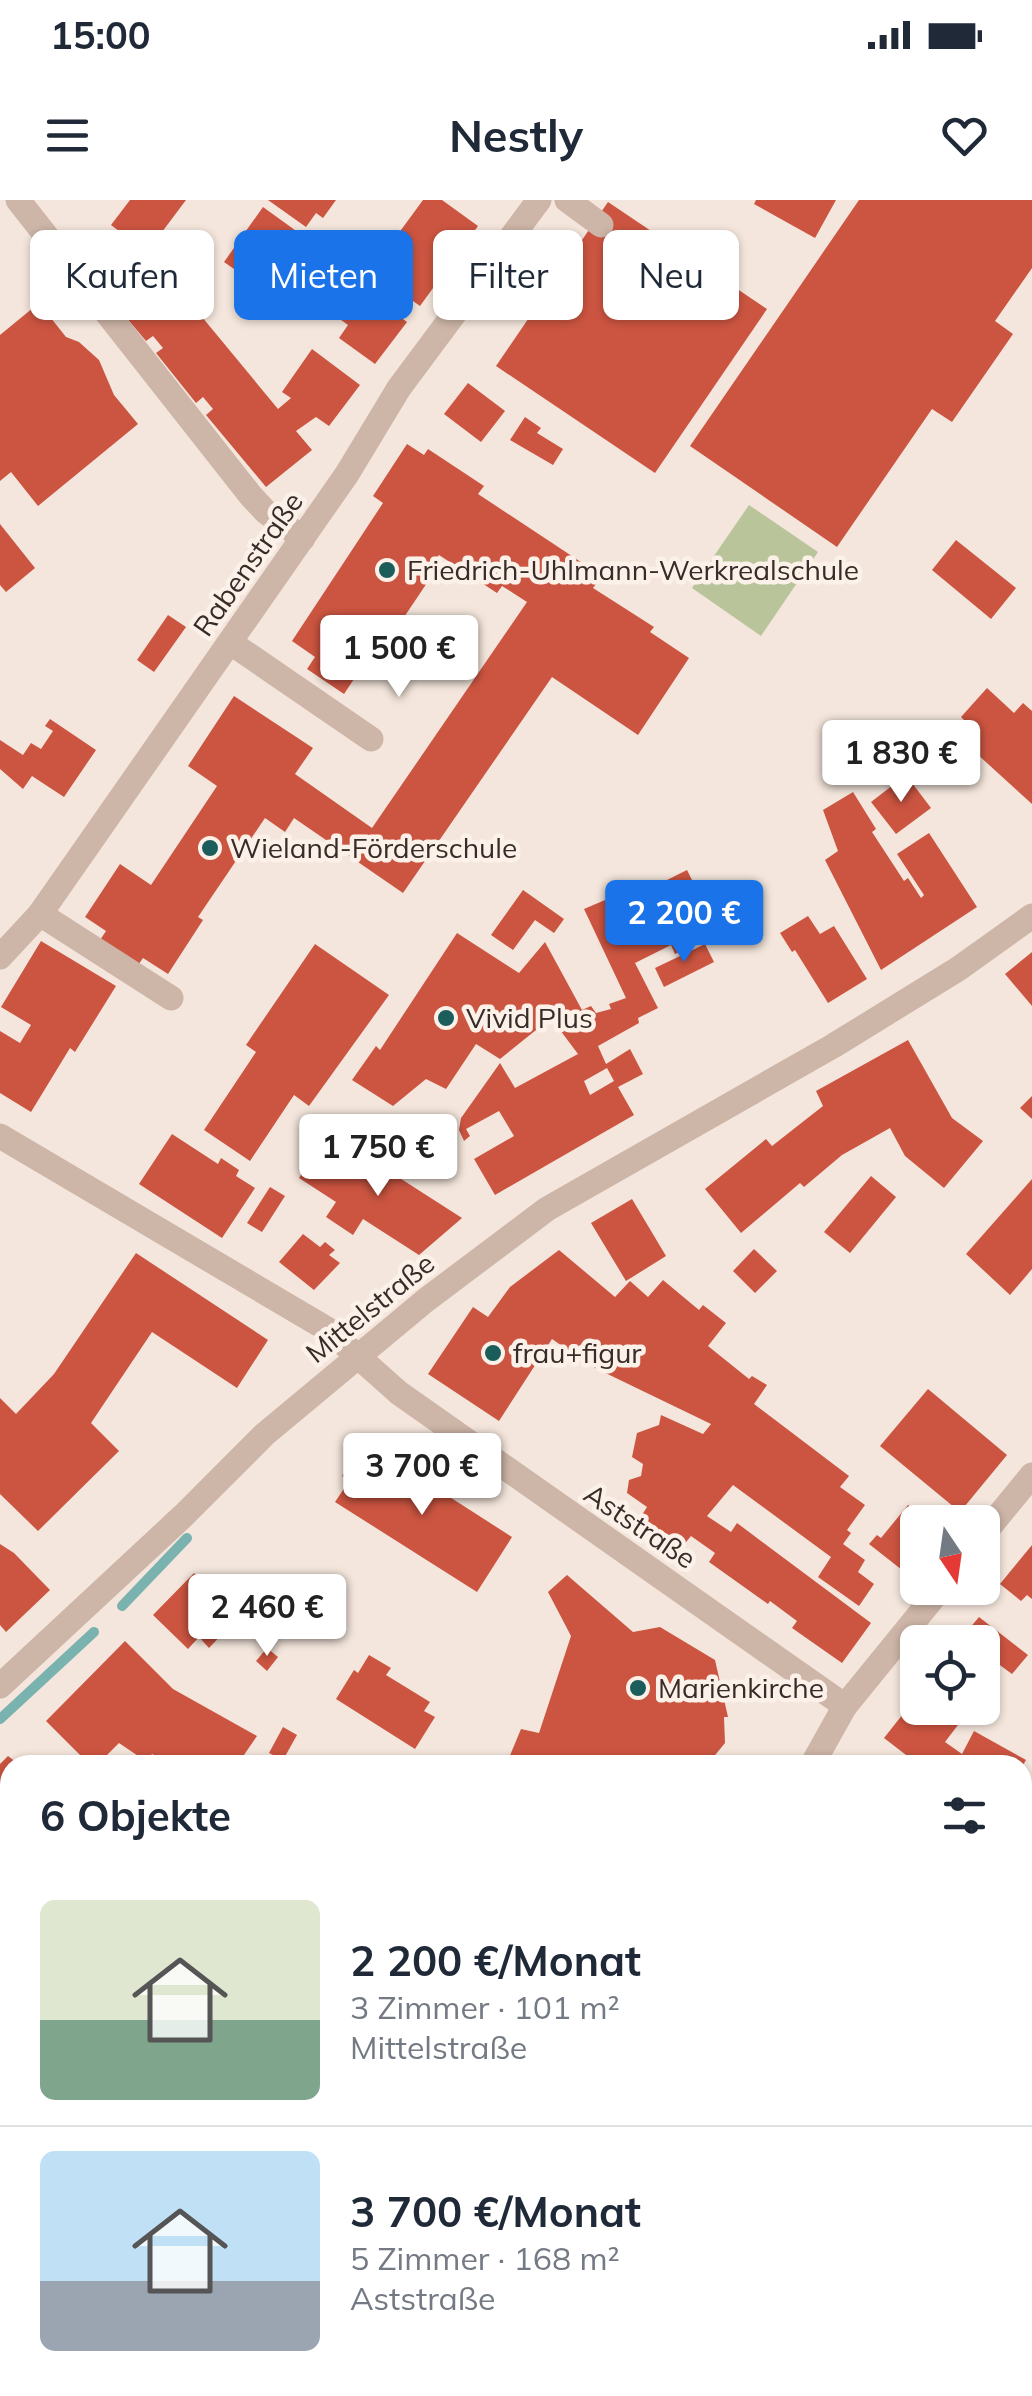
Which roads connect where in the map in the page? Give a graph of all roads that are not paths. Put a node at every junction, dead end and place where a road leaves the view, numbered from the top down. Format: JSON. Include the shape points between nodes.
{"nodes":[{"id":1,"x":18,"y":200,"type":"edge"},
{"id":2,"x":539,"y":200,"type":"edge"},
{"id":3,"x":567,"y":200,"type":"edge"},
{"id":4,"x":600,"y":224,"type":"dead end"},
{"id":5,"x":302,"y":538,"type":"junction"},
{"id":6,"x":231,"y":643,"type":"junction"},
{"id":7,"x":371,"y":740,"type":"dead end"},
{"id":8,"x":40,"y":914,"type":"junction"},
{"id":9,"x":1032,"y":916,"type":"edge"},
{"id":10,"x":6,"y":941,"type":"edge"},
{"id":11,"x":171,"y":998,"type":"dead end"},
{"id":12,"x":0,"y":1136,"type":"edge"},
{"id":13,"x":358,"y":1356,"type":"junction"},
{"id":14,"x":1032,"y":1475,"type":"edge"},
{"id":15,"x":1000,"y":1514,"type":"edge"},
{"id":16,"x":927,"y":1605,"type":"edge"},
{"id":17,"x":0,"y":1686,"type":"edge"},
{"id":18,"x":845,"y":1706,"type":"junction"},
{"id":19,"x":818,"y":1755,"type":"edge"}],
"edges":[{"from":1,"to":5,"type":"street","via":[[251,496]]},
{"from":2,"to":5,"type":"street","name":"Rabenstraße","via":[[398,388]]},
{"from":3,"to":4,"type":"street"},
{"from":5,"to":6,"type":"street","name":"Rabenstraße"},
{"from":6,"to":7,"type":"street"},
{"from":6,"to":8,"type":"street","name":"Rabenstraße"},
{"from":8,"to":10,"type":"street","name":"Rabenstraße"},
{"from":8,"to":11,"type":"street"},
{"from":9,"to":13,"type":"street","name":"Mittelstraße","via":[[833,1046],[547,1210]]},
{"from":12,"to":13,"type":"street","name":"Aststraße","via":[[328,1329]]},
{"from":13,"to":17,"type":"street","name":"Mittelstraße","via":[[264,1434]]},
{"from":13,"to":18,"type":"street","name":"Aststraße","via":[[415,1404]]},
{"from":14,"to":15,"type":"street"},
{"from":16,"to":18,"type":"street"},
{"from":18,"to":19,"type":"street"}]}
